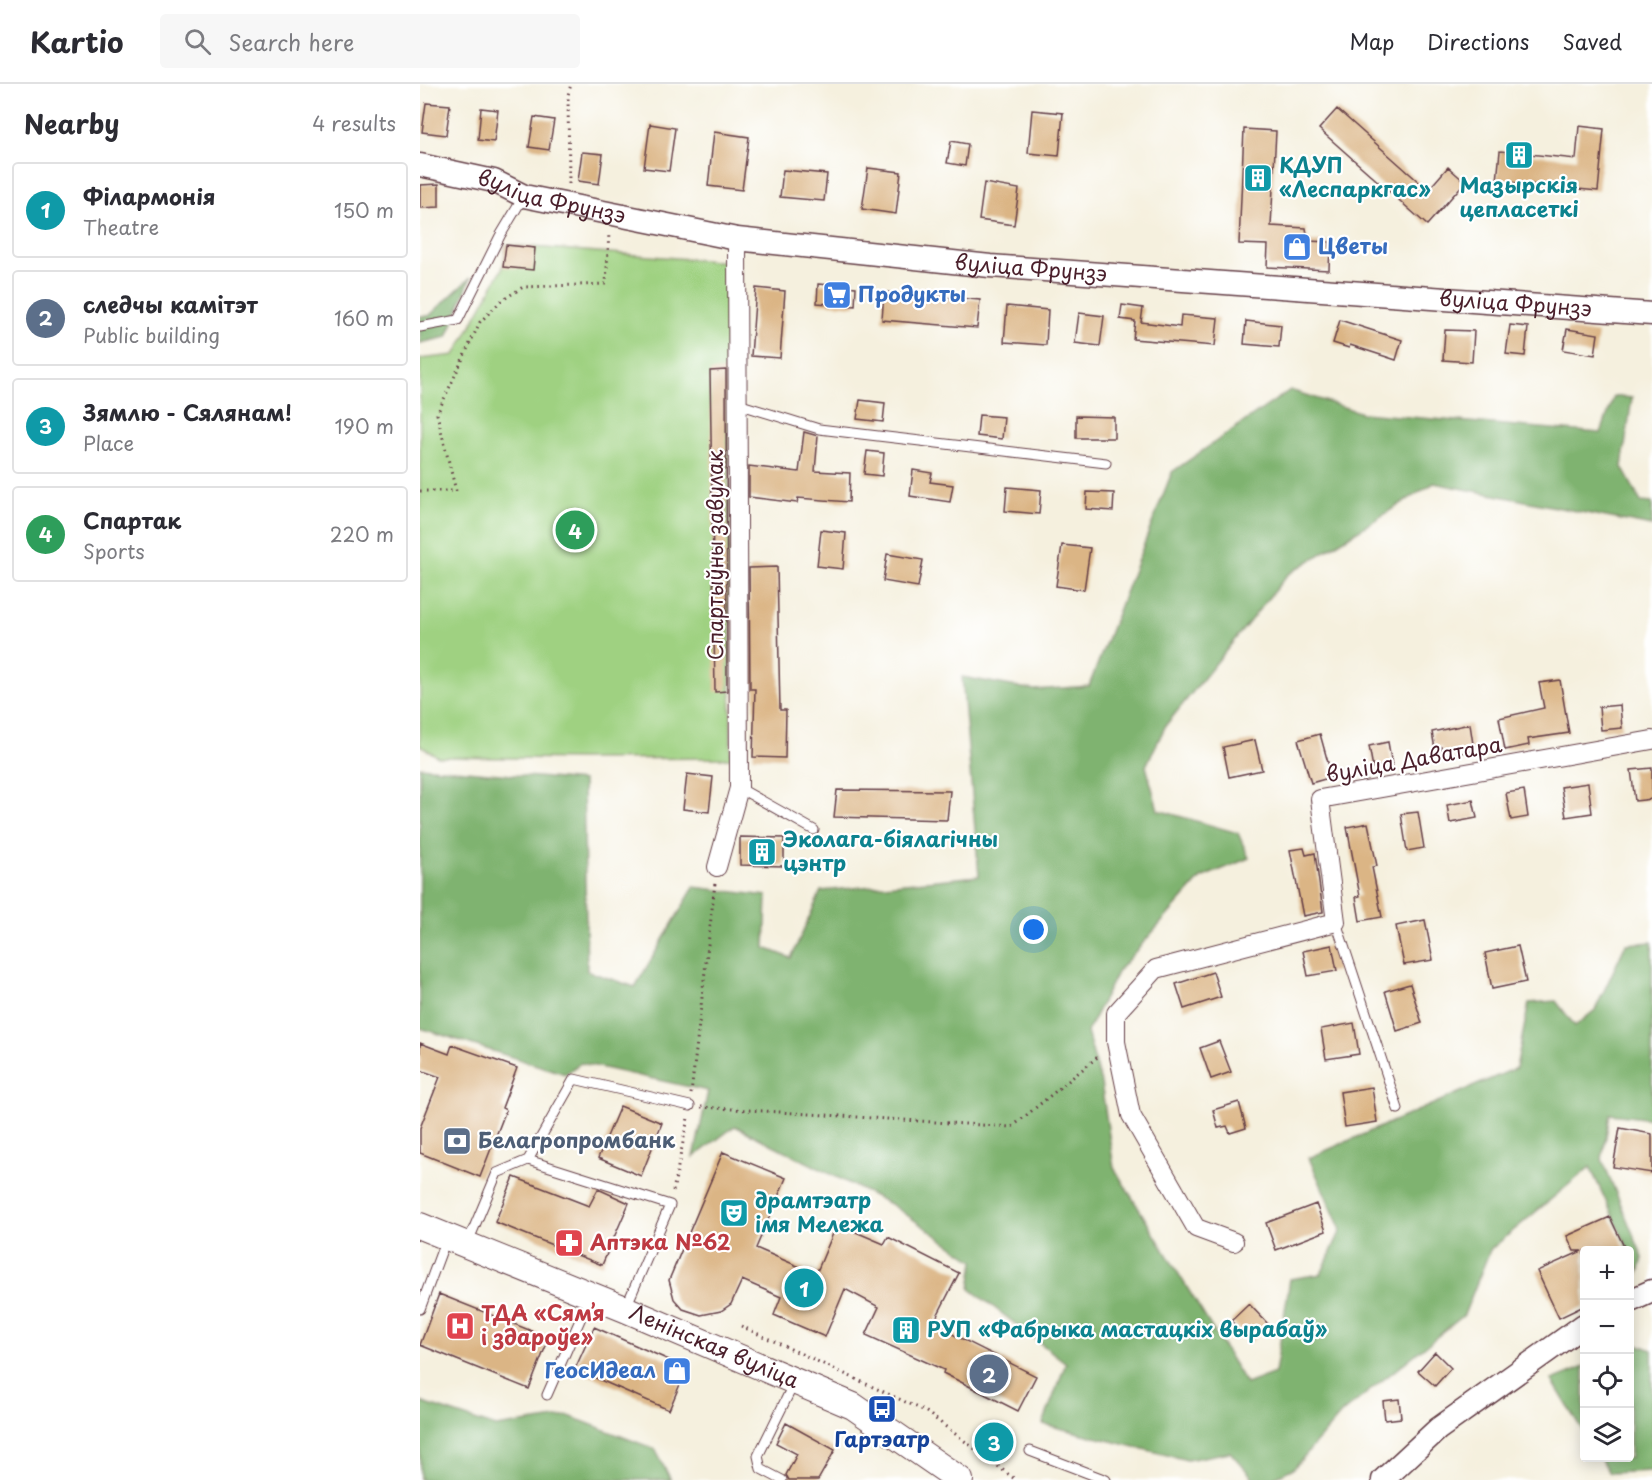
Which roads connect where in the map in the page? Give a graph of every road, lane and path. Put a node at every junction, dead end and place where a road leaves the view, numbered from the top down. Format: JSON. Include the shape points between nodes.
{"nodes":[{"id":1,"x":571,"y":84,"type":"edge"},
{"id":2,"x":420,"y":165,"type":"edge"},
{"id":3,"x":524,"y":196,"type":"junction"},
{"id":4,"x":569,"y":205,"type":"junction"},
{"id":5,"x":611,"y":213,"type":"junction"},
{"id":6,"x":737,"y":239,"type":"junction"},
{"id":7,"x":1652,"y":314,"type":"edge"},
{"id":8,"x":420,"y":327,"type":"edge"},
{"id":9,"x":738,"y":404,"type":"junction"},
{"id":10,"x":1106,"y":464,"type":"dead end"},
{"id":11,"x":420,"y":491,"type":"edge"},
{"id":12,"x":1652,"y":740,"type":"edge"},
{"id":13,"x":739,"y":788,"type":"junction"},
{"id":14,"x":814,"y":830,"type":"dead end"},
{"id":15,"x":717,"y":867,"type":"joint"},
{"id":16,"x":1336,"y":922,"type":"junction"},
{"id":17,"x":1116,"y":1042,"type":"junction"},
{"id":18,"x":690,"y":1106,"type":"junction"},
{"id":19,"x":1398,"y":1109,"type":"dead end"},
{"id":20,"x":528,"y":1160,"type":"junction"},
{"id":21,"x":670,"y":1205,"type":"junction"},
{"id":22,"x":420,"y":1226,"type":"edge"},
{"id":23,"x":457,"y":1241,"type":"junction"},
{"id":24,"x":1234,"y":1242,"type":"dead end"},
{"id":25,"x":1652,"y":1291,"type":"edge"},
{"id":26,"x":591,"y":1295,"type":"junction"},
{"id":27,"x":1631,"y":1300,"type":"edge"},
{"id":28,"x":420,"y":1309,"type":"edge"},
{"id":29,"x":626,"y":1309,"type":"junction"},
{"id":30,"x":741,"y":1326,"type":"dead end"},
{"id":31,"x":1580,"y":1328,"type":"edge"},
{"id":32,"x":795,"y":1381,"type":"junction"},
{"id":33,"x":547,"y":1395,"type":"dead end"},
{"id":34,"x":1030,"y":1451,"type":"dead end"},
{"id":35,"x":782,"y":1480,"type":"edge"},
{"id":36,"x":960,"y":1480,"type":"edge"},
{"id":37,"x":1016,"y":1480,"type":"edge"},
{"id":38,"x":1106,"y":1480,"type":"edge"},
{"id":39,"x":1383,"y":1480,"type":"edge"}],
"edges":[{"from":1,"to":4,"type":"path"},
{"from":2,"to":3,"type":"street","name":"вуліца Фрунзэ","via":[[494,181]]},
{"from":3,"to":4,"type":"street","name":"вуліца Фрунзэ"},
{"from":3,"to":8,"type":"lane","via":[[458,320]]},
{"from":4,"to":5,"type":"street","name":"вуліца Фрунзэ"},
{"from":5,"to":6,"type":"street","name":"вуліца Фрунзэ"},
{"from":5,"to":11,"type":"path","via":[[606,284],[524,287],[501,301],[480,322],[437,414],[456,491]]},
{"from":6,"to":7,"type":"street","name":"вуліца Фрунзэ","via":[[990,266]]},
{"from":6,"to":9,"type":"street","name":"Спартыўны завулак"},
{"from":9,"to":10,"type":"lane","via":[[819,429]]},
{"from":9,"to":13,"type":"street","name":"Спартыўны завулак"},
{"from":12,"to":16,"type":"street","name":"вуліца Даватара","via":[[1320,799]]},
{"from":13,"to":14,"type":"lane"},
{"from":13,"to":15,"type":"street","name":"Спартыўны завулак"},
{"from":15,"to":18,"type":"path"},
{"from":16,"to":17,"type":"street","via":[[1156,969],[1116,1013]]},
{"from":16,"to":19,"type":"lane"},
{"from":17,"to":18,"type":"path","via":[[1012,1127]]},
{"from":17,"to":24,"type":"street","via":[[1131,1115],[1196,1228]]},
{"from":18,"to":20,"type":"lane","via":[[574,1079]]},
{"from":18,"to":21,"type":"path"},
{"from":20,"to":21,"type":"lane"},
{"from":20,"to":23,"type":"lane","via":[[497,1173]]},
{"from":21,"to":29,"type":"lane"},
{"from":22,"to":23,"type":"main road","name":"Ленінская вуліца"},
{"from":23,"to":26,"type":"main road","name":"Ленінская вуліца"},
{"from":23,"to":28,"type":"lane"},
{"from":25,"to":27,"type":"street"},
{"from":26,"to":29,"type":"main road","name":"Ленінская вуліца"},
{"from":26,"to":33,"type":"lane"},
{"from":29,"to":32,"type":"main road","name":"Ленінская вуліца"},
{"from":30,"to":37,"type":"path","via":[[925,1411]]},
{"from":31,"to":39,"type":"street","via":[[1438,1429]]},
{"from":32,"to":35,"type":"lane","via":[[758,1456],[761,1469]]},
{"from":32,"to":36,"type":"main road","name":"Ленінская вуліца","via":[[853,1406]]},
{"from":34,"to":38,"type":"lane"}]}
